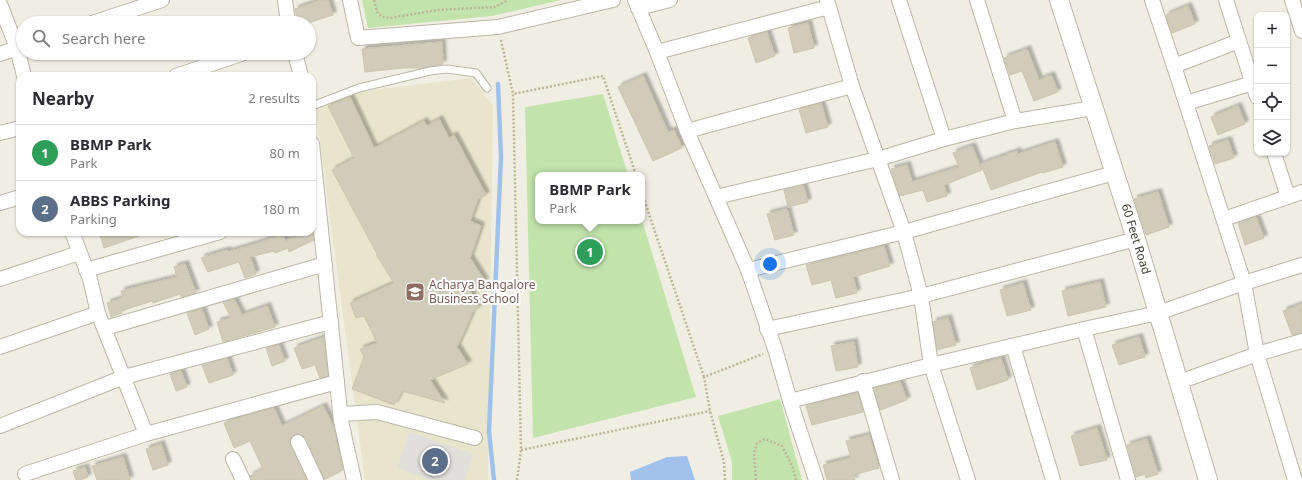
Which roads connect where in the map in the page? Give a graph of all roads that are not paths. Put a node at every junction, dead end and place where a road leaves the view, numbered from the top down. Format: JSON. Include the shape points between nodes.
{"nodes":[{"id":1,"x":162,"y":0,"type":"edge"},
{"id":2,"x":285,"y":0,"type":"edge"},
{"id":3,"x":350,"y":0,"type":"edge"},
{"id":4,"x":613,"y":0,"type":"edge"},
{"id":5,"x":670,"y":0,"type":"edge"},
{"id":6,"x":899,"y":0,"type":"edge"},
{"id":7,"x":977,"y":0,"type":"edge"},
{"id":8,"x":1059,"y":0,"type":"edge"},
{"id":9,"x":1152,"y":0,"type":"edge"},
{"id":10,"x":1226,"y":0,"type":"edge"},
{"id":11,"x":1292,"y":0,"type":"edge"},
{"id":12,"x":0,"y":4,"type":"edge"},
{"id":13,"x":636,"y":4,"type":"edge"},
{"id":14,"x":828,"y":4,"type":"edge"},
{"id":15,"x":113,"y":16,"type":"edge"},
{"id":16,"x":287,"y":16,"type":"edge"},
{"id":17,"x":1302,"y":30,"type":"edge"},
{"id":18,"x":16,"y":38,"type":"edge"},
{"id":19,"x":1239,"y":42,"type":"junction"},
{"id":20,"x":16,"y":48,"type":"edge"},
{"id":21,"x":657,"y":52,"type":"junction"},
{"id":22,"x":0,"y":54,"type":"edge"},
{"id":23,"x":22,"y":60,"type":"edge"},
{"id":24,"x":223,"y":60,"type":"edge"},
{"id":25,"x":297,"y":60,"type":"edge"},
{"id":26,"x":1174,"y":66,"type":"junction"},
{"id":27,"x":23,"y":72,"type":"edge"},
{"id":28,"x":188,"y":72,"type":"edge"},
{"id":29,"x":300,"y":72,"type":"edge"},
{"id":30,"x":1253,"y":83,"type":"junction"},
{"id":31,"x":852,"y":86,"type":"junction"},
{"id":32,"x":1254,"y":86,"type":"edge"},
{"id":33,"x":487,"y":88,"type":"dead end"},
{"id":34,"x":1186,"y":103,"type":"junction"},
{"id":35,"x":316,"y":104,"type":"edge"},
{"id":36,"x":1093,"y":108,"type":"junction"},
{"id":37,"x":1015,"y":121,"type":"junction"},
{"id":38,"x":16,"y":129,"type":"edge"},
{"id":39,"x":687,"y":132,"type":"junction"},
{"id":40,"x":0,"y":133,"type":"edge"},
{"id":41,"x":944,"y":139,"type":"junction"},
{"id":42,"x":1275,"y":156,"type":"edge"},
{"id":43,"x":878,"y":159,"type":"junction"},
{"id":44,"x":1114,"y":173,"type":"junction"},
{"id":45,"x":1302,"y":192,"type":"edge"},
{"id":46,"x":716,"y":196,"type":"junction"},
{"id":47,"x":1288,"y":197,"type":"junction"},
{"id":48,"x":16,"y":198,"type":"edge"},
{"id":49,"x":0,"y":202,"type":"edge"},
{"id":50,"x":316,"y":211,"type":"edge"},
{"id":51,"x":1224,"y":219,"type":"junction"},
{"id":52,"x":904,"y":232,"type":"junction"},
{"id":53,"x":73,"y":236,"type":"edge"},
{"id":54,"x":206,"y":236,"type":"edge"},
{"id":55,"x":1136,"y":239,"type":"junction"},
{"id":56,"x":79,"y":253,"type":"junction"},
{"id":57,"x":325,"y":264,"type":"junction"},
{"id":58,"x":1302,"y":265,"type":"edge"},
{"id":59,"x":86,"y":270,"type":"junction"},
{"id":60,"x":748,"y":270,"type":"junction"},
{"id":61,"x":0,"y":279,"type":"edge"},
{"id":62,"x":1244,"y":283,"type":"junction"},
{"id":63,"x":921,"y":296,"type":"junction"},
{"id":64,"x":98,"y":313,"type":"junction"},
{"id":65,"x":1158,"y":313,"type":"junction"},
{"id":66,"x":331,"y":322,"type":"junction"},
{"id":67,"x":105,"y":328,"type":"junction"},
{"id":68,"x":767,"y":329,"type":"junction"},
{"id":69,"x":1084,"y":329,"type":"junction"},
{"id":70,"x":1302,"y":341,"type":"edge"},
{"id":71,"x":1013,"y":346,"type":"junction"},
{"id":72,"x":0,"y":347,"type":"edge"},
{"id":73,"x":1257,"y":354,"type":"junction"},
{"id":74,"x":931,"y":365,"type":"junction"},
{"id":75,"x":124,"y":377,"type":"junction"},
{"id":76,"x":863,"y":381,"type":"junction"},
{"id":77,"x":337,"y":382,"type":"junction"},
{"id":78,"x":1178,"y":382,"type":"junction"},
{"id":79,"x":790,"y":401,"type":"junction"},
{"id":80,"x":341,"y":414,"type":"junction"},
{"id":81,"x":0,"y":426,"type":"edge"},
{"id":82,"x":146,"y":434,"type":"junction"},
{"id":83,"x":474,"y":438,"type":"dead end"},
{"id":84,"x":298,"y":442,"type":"dead end"},
{"id":85,"x":233,"y":459,"type":"dead end"},
{"id":86,"x":25,"y":474,"type":"dead end"},
{"id":87,"x":350,"y":478,"type":"edge"},
{"id":88,"x":243,"y":480,"type":"edge"},
{"id":89,"x":316,"y":480,"type":"edge"},
{"id":90,"x":816,"y":480,"type":"edge"},
{"id":91,"x":892,"y":480,"type":"edge"},
{"id":92,"x":968,"y":480,"type":"edge"},
{"id":93,"x":1053,"y":480,"type":"edge"},
{"id":94,"x":1128,"y":480,"type":"edge"},
{"id":95,"x":1208,"y":480,"type":"edge"},
{"id":96,"x":1295,"y":480,"type":"edge"}],
"edges":[{"from":1,"to":15,"type":"street"},
{"from":2,"to":16,"type":"street"},
{"from":3,"to":4,"type":"street","via":[[358,38],[498,27]]},
{"from":5,"to":13,"type":"street"},
{"from":6,"to":41,"type":"street"},
{"from":7,"to":37,"type":"street"},
{"from":8,"to":36,"type":"street","name":"60 Feet Road"},
{"from":9,"to":26,"type":"street"},
{"from":10,"to":19,"type":"street"},
{"from":11,"to":17,"type":"street"},
{"from":12,"to":18,"type":"street"},
{"from":13,"to":21,"type":"street"},
{"from":14,"to":21,"type":"street"},
{"from":14,"to":31,"type":"street"},
{"from":19,"to":26,"type":"street"},
{"from":19,"to":30,"type":"street"},
{"from":20,"to":22,"type":"street"},
{"from":21,"to":39,"type":"street"},
{"from":23,"to":27,"type":"street"},
{"from":24,"to":28,"type":"street"},
{"from":25,"to":29,"type":"street"},
{"from":26,"to":34,"type":"street"},
{"from":30,"to":32,"type":"street"},
{"from":30,"to":34,"type":"street"},
{"from":31,"to":39,"type":"street"},
{"from":31,"to":43,"type":"street"},
{"from":33,"to":35,"type":"lane","via":[[476,73],[430,71],[359,88]]},
{"from":34,"to":51,"type":"street"},
{"from":36,"to":37,"type":"street"},
{"from":36,"to":44,"type":"street","name":"60 Feet Road"},
{"from":37,"to":41,"type":"street"},
{"from":38,"to":40,"type":"street"},
{"from":39,"to":46,"type":"street"},
{"from":41,"to":43,"type":"street"},
{"from":42,"to":47,"type":"street"},
{"from":43,"to":46,"type":"street"},
{"from":43,"to":52,"type":"street"},
{"from":44,"to":52,"type":"street"},
{"from":44,"to":55,"type":"street","name":"60 Feet Road"},
{"from":45,"to":47,"type":"street"},
{"from":46,"to":60,"type":"street"},
{"from":47,"to":51,"type":"street"},
{"from":48,"to":49,"type":"street"},
{"from":50,"to":57,"type":"street"},
{"from":51,"to":62,"type":"street"},
{"from":52,"to":60,"type":"street"},
{"from":52,"to":63,"type":"street"},
{"from":53,"to":56,"type":"street"},
{"from":54,"to":59,"type":"street"},
{"from":55,"to":63,"type":"street"},
{"from":55,"to":65,"type":"street","name":"60 Feet Road"},
{"from":56,"to":59,"type":"street"},
{"from":56,"to":61,"type":"street"},
{"from":57,"to":66,"type":"street"},
{"from":57,"to":67,"type":"street"},
{"from":58,"to":62,"type":"street"},
{"from":59,"to":64,"type":"street"},
{"from":60,"to":68,"type":"street"},
{"from":62,"to":65,"type":"street"},
{"from":62,"to":73,"type":"street"},
{"from":63,"to":68,"type":"street"},
{"from":63,"to":74,"type":"street"},
{"from":64,"to":67,"type":"street"},
{"from":64,"to":72,"type":"street"},
{"from":65,"to":69,"type":"street"},
{"from":65,"to":78,"type":"street","name":"60 Feet Road"},
{"from":66,"to":75,"type":"street"},
{"from":66,"to":77,"type":"street"},
{"from":67,"to":75,"type":"street"},
{"from":68,"to":79,"type":"street"},
{"from":69,"to":71,"type":"street"},
{"from":69,"to":94,"type":"street"},
{"from":70,"to":73,"type":"street"},
{"from":71,"to":74,"type":"street"},
{"from":71,"to":93,"type":"street"},
{"from":73,"to":78,"type":"street"},
{"from":73,"to":96,"type":"street"},
{"from":74,"to":76,"type":"street"},
{"from":74,"to":92,"type":"street"},
{"from":75,"to":81,"type":"street"},
{"from":75,"to":82,"type":"street"},
{"from":76,"to":79,"type":"street"},
{"from":76,"to":91,"type":"street"},
{"from":77,"to":80,"type":"street"},
{"from":77,"to":82,"type":"street"},
{"from":78,"to":95,"type":"street","name":"60 Feet Road"},
{"from":79,"to":90,"type":"street"},
{"from":80,"to":83,"type":"street","via":[[377,412]]},
{"from":80,"to":87,"type":"street"},
{"from":82,"to":86,"type":"street"},
{"from":84,"to":89,"type":"street"},
{"from":85,"to":88,"type":"street"}]}
